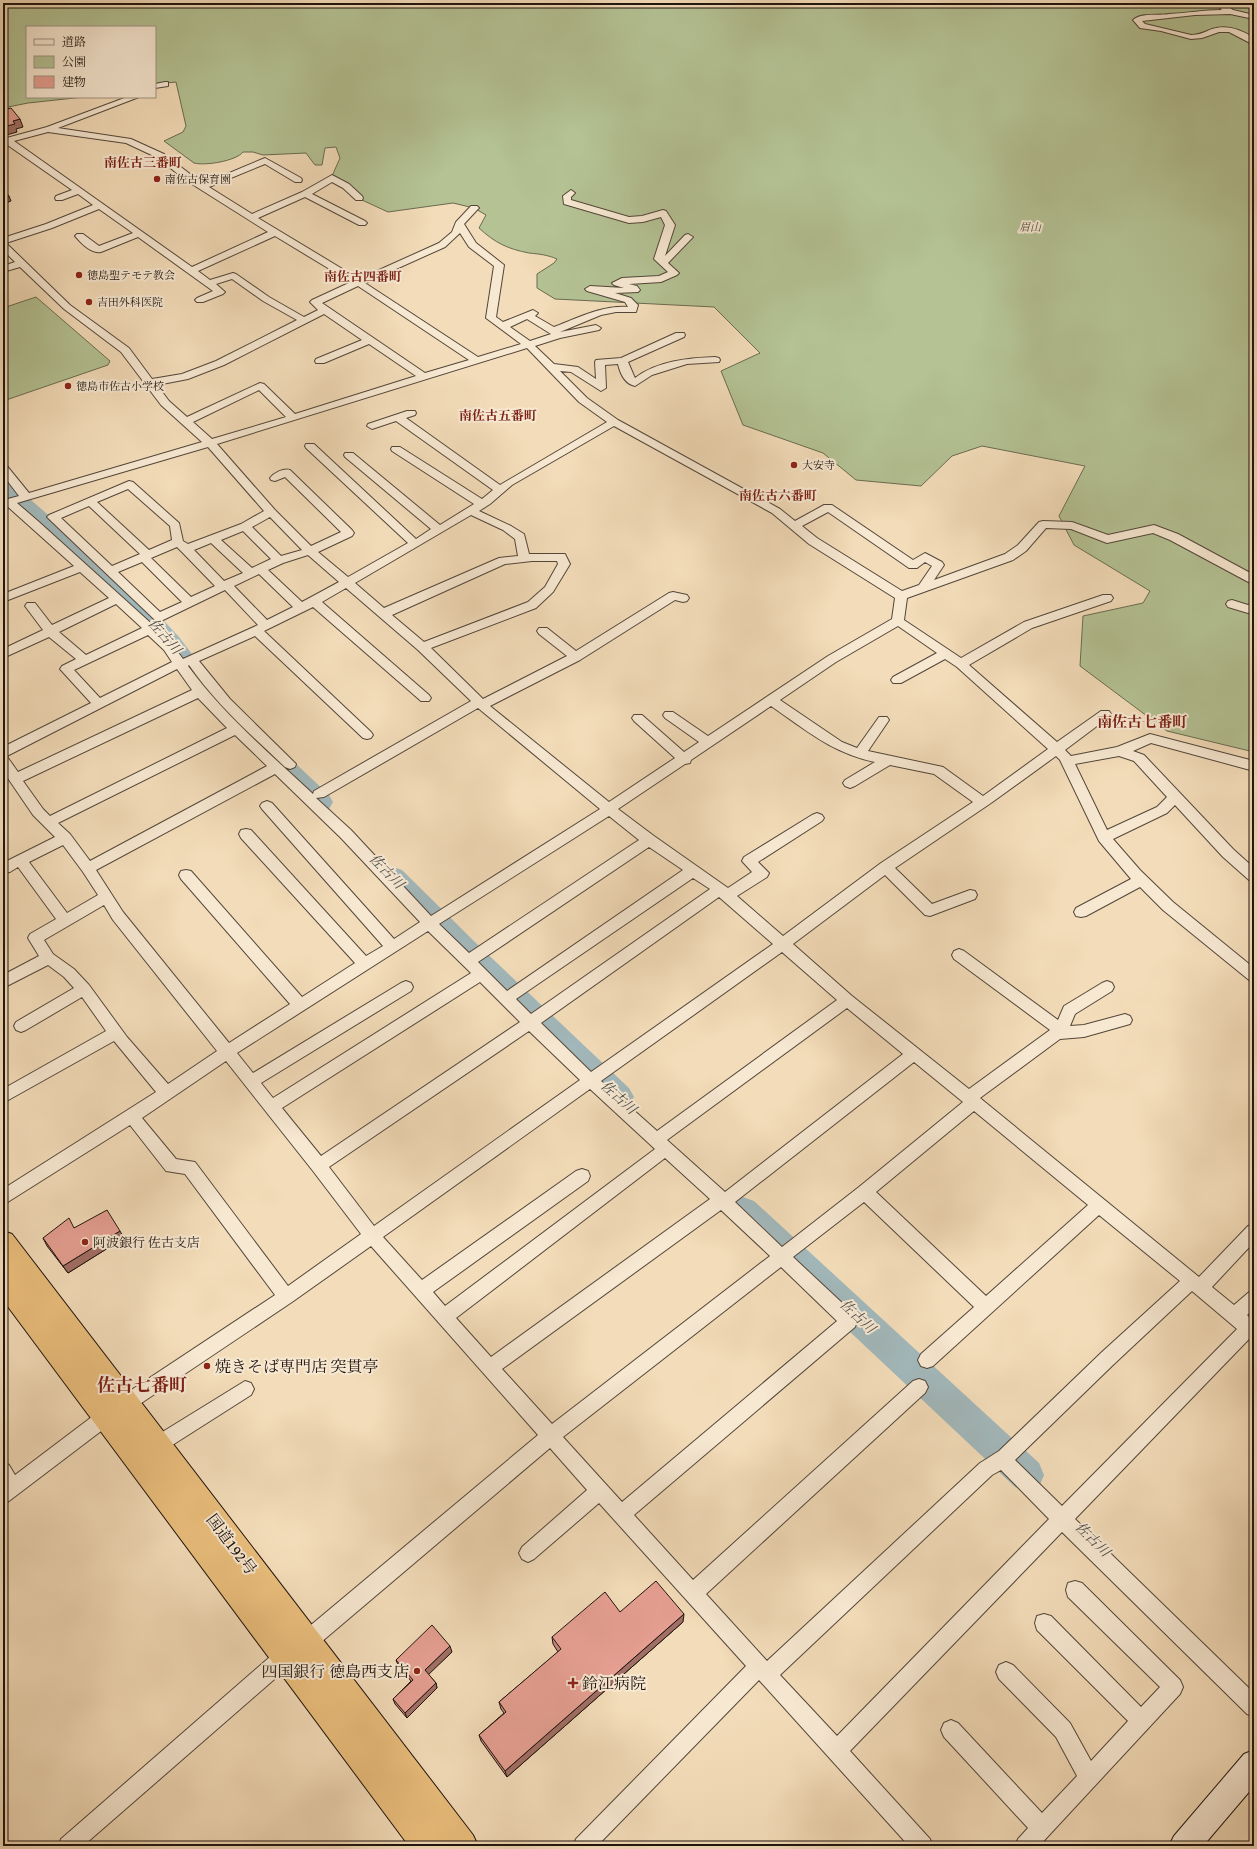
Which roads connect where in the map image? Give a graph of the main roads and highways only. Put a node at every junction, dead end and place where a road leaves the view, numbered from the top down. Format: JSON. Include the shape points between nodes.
{"nodes":[{"id":1,"x":3,"y":1242,"type":"edge"},
{"id":2,"x":3,"y":1279,"type":"edge"},
{"id":3,"x":116,"y":1410,"type":"junction"},
{"id":4,"x":296,"y":1648,"type":"junction"},
{"id":5,"x":429,"y":1846,"type":"edge"},
{"id":6,"x":462,"y":1846,"type":"edge"}],
"edges":[{"from":1,"to":3,"type":"highway","name":"国道192号"},
{"from":2,"to":3,"type":"highway","name":"国道192号"},
{"from":3,"to":4,"type":"highway","name":"国道192号"},
{"from":3,"to":4,"type":"highway","name":"国道192号","via":[[157,1446]]},
{"from":4,"to":5,"type":"highway","name":"国道192号"},
{"from":4,"to":6,"type":"highway","name":"国道192号"}]}
